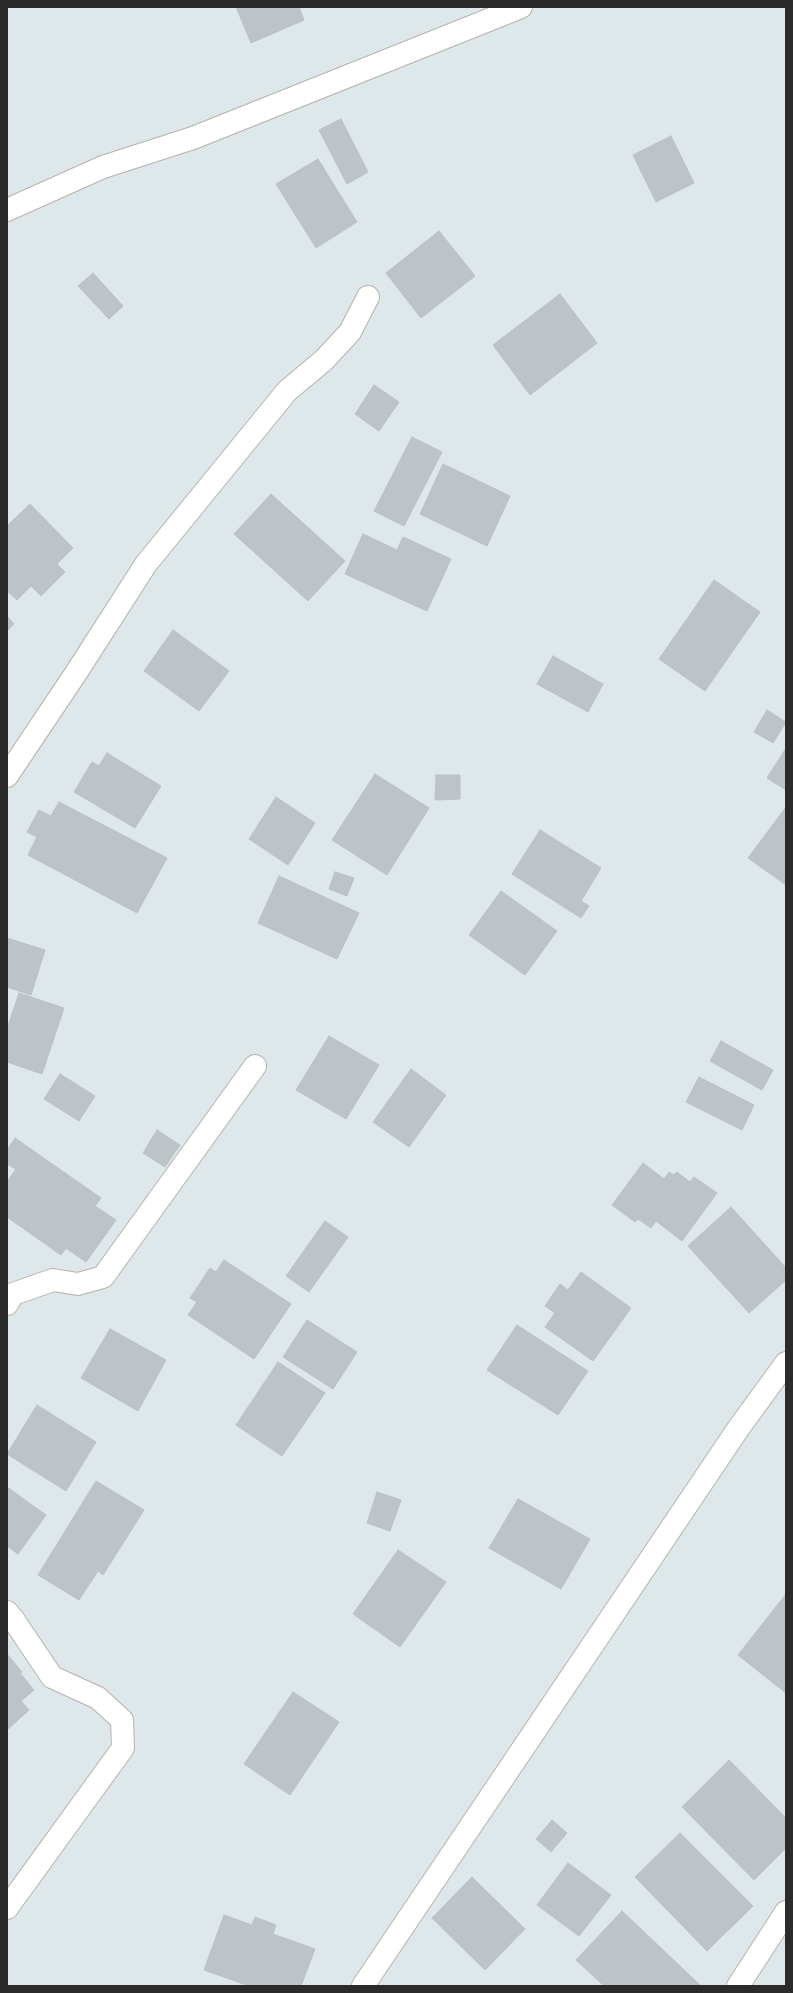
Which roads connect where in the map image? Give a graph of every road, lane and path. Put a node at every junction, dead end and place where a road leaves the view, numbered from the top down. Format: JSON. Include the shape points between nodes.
{"nodes":[{"id":1,"x":521,"y":7,"type":"edge"},
{"id":2,"x":7,"y":210,"type":"edge"},
{"id":3,"x":368,"y":296,"type":"dead end"},
{"id":4,"x":7,"y":776,"type":"edge"},
{"id":5,"x":255,"y":1066,"type":"dead end"},
{"id":6,"x":7,"y":1304,"type":"edge"},
{"id":7,"x":786,"y":1363,"type":"edge"},
{"id":8,"x":7,"y":1612,"type":"edge"},
{"id":9,"x":7,"y":1908,"type":"edge"},
{"id":10,"x":786,"y":1912,"type":"edge"},
{"id":11,"x":363,"y":1986,"type":"edge"},
{"id":12,"x":738,"y":1986,"type":"edge"}],
"edges":[{"from":1,"to":2,"type":"street","via":[[193,138],[103,168]]},
{"from":3,"to":4,"type":"street","via":[[350,332],[324,360],[287,391],[146,564]]},
{"from":5,"to":6,"type":"street","via":[[103,1277],[78,1284],[53,1280],[13,1294]]},
{"from":7,"to":11,"type":"street","via":[[738,1429]]},
{"from":8,"to":9,"type":"street","via":[[52,1677],[98,1698],[122,1720],[123,1748]]},
{"from":10,"to":12,"type":"street"}]}
